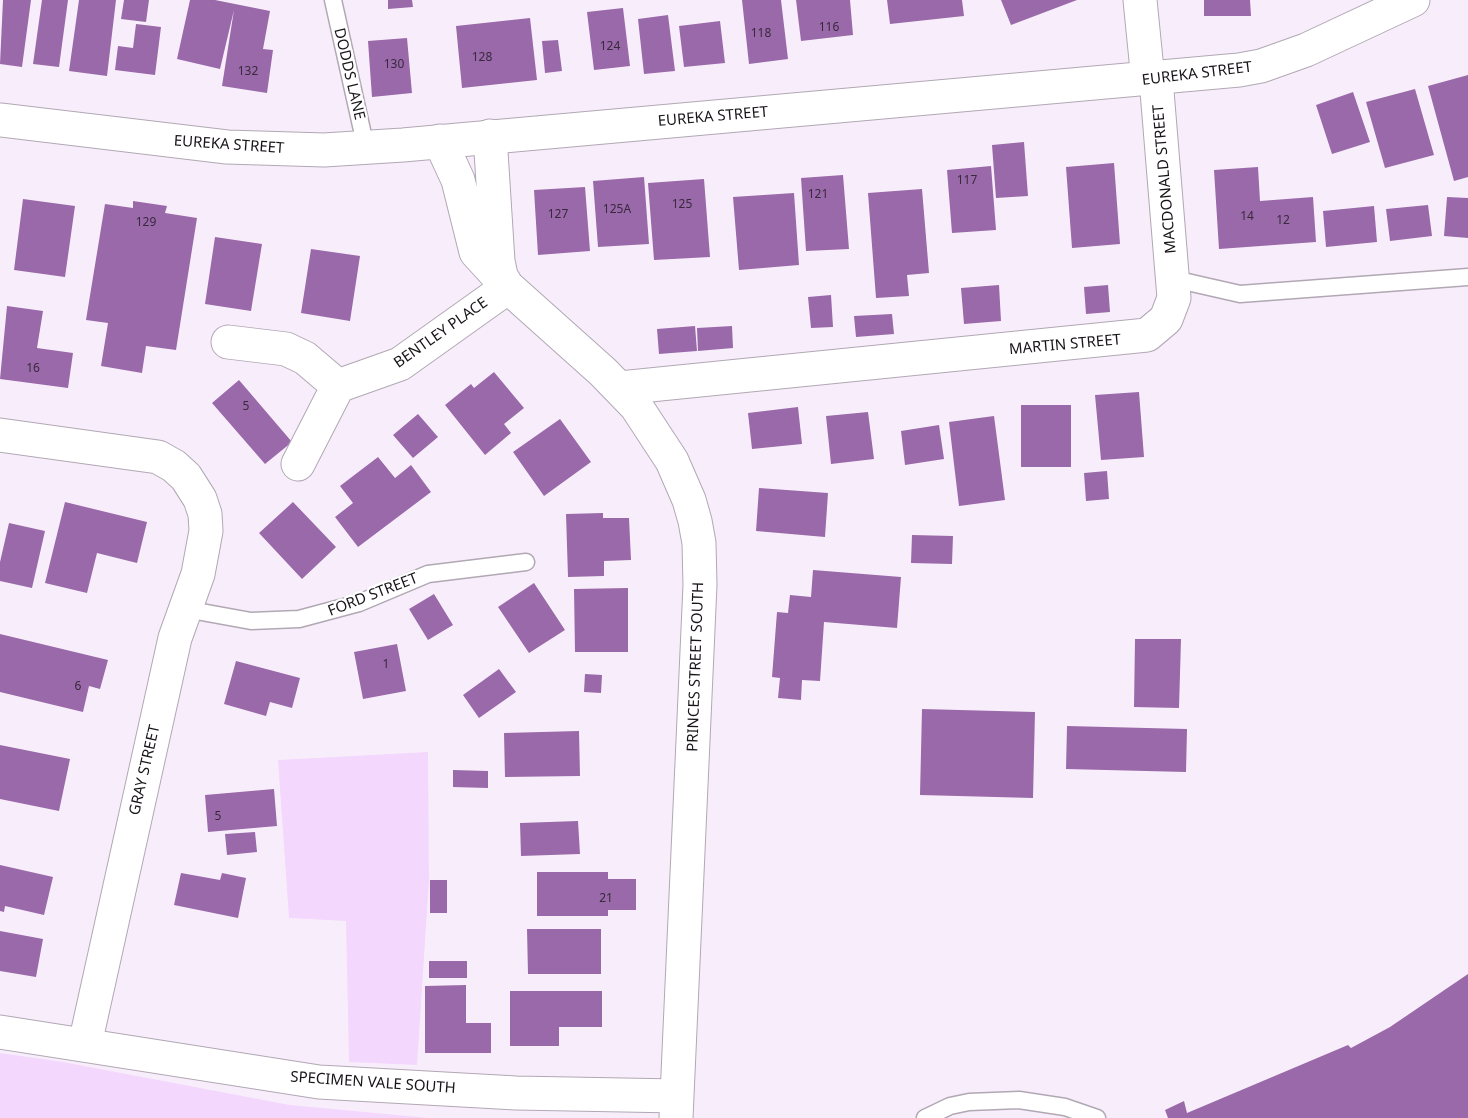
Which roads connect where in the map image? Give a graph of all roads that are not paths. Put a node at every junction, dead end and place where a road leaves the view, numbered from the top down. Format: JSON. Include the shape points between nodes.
{"nodes":[{"id":1,"x":333,"y":0,"type":"edge"},
{"id":2,"x":1140,"y":0,"type":"edge"},
{"id":3,"x":1413,"y":0,"type":"edge"},
{"id":4,"x":1152,"y":79,"type":"junction"},
{"id":5,"x":0,"y":120,"type":"edge"},
{"id":6,"x":490,"y":136,"type":"junction"},
{"id":7,"x":440,"y":141,"type":"junction"},
{"id":8,"x":366,"y":148,"type":"junction"},
{"id":9,"x":1468,"y":277,"type":"edge"},
{"id":10,"x":1174,"y":279,"type":"junction"},
{"id":11,"x":508,"y":288,"type":"junction"},
{"id":12,"x":228,"y":342,"type":"dead end"},
{"id":13,"x":338,"y":386,"type":"junction"},
{"id":14,"x":620,"y":388,"type":"junction"},
{"id":15,"x":0,"y":435,"type":"edge"},
{"id":16,"x":298,"y":464,"type":"dead end"},
{"id":17,"x":526,"y":562,"type":"dead end"},
{"id":18,"x":185,"y":609,"type":"junction"},
{"id":19,"x":0,"y":1032,"type":"edge"},
{"id":20,"x":85,"y":1044,"type":"junction"},
{"id":21,"x":677,"y":1107,"type":"edge"},
{"id":22,"x":925,"y":1118,"type":"edge"},
{"id":23,"x":1097,"y":1118,"type":"edge"}],
"edges":[{"from":1,"to":8,"type":"lane","name":"DODDS LANE"},
{"from":2,"to":4,"type":"street","name":"MACDONALD STREET"},
{"from":3,"to":4,"type":"street","name":"EUREKA STREET","via":[[1306,50],[1261,66]]},
{"from":4,"to":6,"type":"street","name":"EUREKA STREET"},
{"from":4,"to":10,"type":"street","name":"MACDONALD STREET"},
{"from":5,"to":8,"type":"street","name":"EUREKA STREET","via":[[227,147]]},
{"from":6,"to":7,"type":"street","name":"EUREKA STREET"},
{"from":6,"to":11,"type":"street","name":"PRINCES STREET SOUTH","via":[[498,261]]},
{"from":7,"to":8,"type":"street","name":"EUREKA STREET"},
{"from":7,"to":11,"type":"street","name":"PRINCES STREET SOUTH","via":[[458,180],[473,248]]},
{"from":9,"to":10,"type":"lane","via":[[1240,294]]},
{"from":10,"to":14,"type":"street","name":"MARTIN STREET","via":[[1169,315],[1154,331],[1139,338]]},
{"from":11,"to":13,"type":"street","name":"BENTLEY PLACE","via":[[409,359]]},
{"from":11,"to":14,"type":"street","name":"PRINCES STREET SOUTH"},
{"from":12,"to":13,"type":"street","via":[[286,349],[305,358]]},
{"from":13,"to":16,"type":"street"},
{"from":14,"to":21,"type":"street","name":"PRINCES STREET SOUTH","via":[[672,461],[689,500],[699,543]]},
{"from":15,"to":18,"type":"street","name":"GRAY STREET","via":[[158,457],[181,471],[201,499],[206,521],[196,581]]},
{"from":17,"to":18,"type":"lane","name":"FORD STREET","via":[[428,574],[359,603],[299,620],[251,621]]},
{"from":18,"to":20,"type":"street","name":"GRAY STREET","via":[[175,638]]},
{"from":19,"to":20,"type":"street","name":"SPECIMEN VALE SOUTH"},
{"from":20,"to":21,"type":"street","name":"SPECIMEN VALE SOUTH","via":[[319,1082]]},
{"from":22,"to":23,"type":"lane","via":[[950,1106],[996,1100],[1042,1102]]}]}
